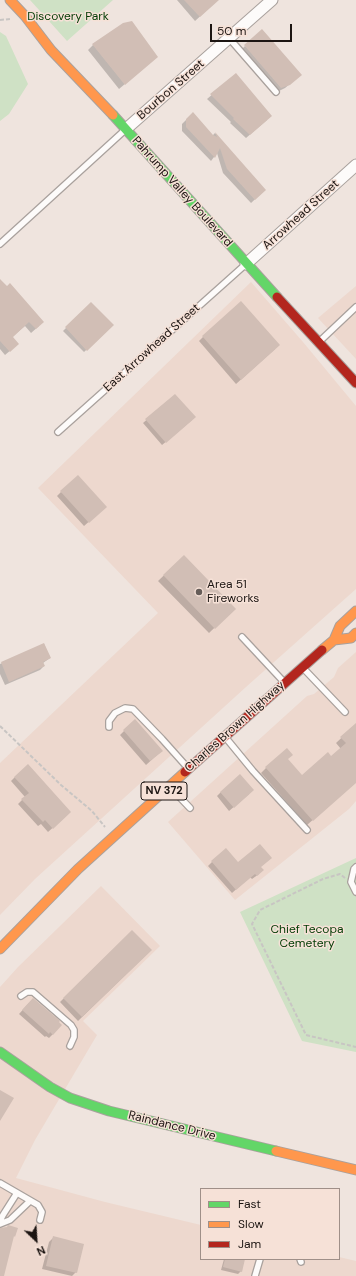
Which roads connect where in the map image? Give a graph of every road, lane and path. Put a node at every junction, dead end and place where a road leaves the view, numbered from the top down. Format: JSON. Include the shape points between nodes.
{"nodes":[{"id":1,"x":10,"y":0,"type":"edge"},
{"id":2,"x":272,"y":0,"type":"edge"},
{"id":3,"x":230,"y":38,"type":"junction"},
{"id":4,"x":276,"y":92,"type":"dead end"},
{"id":5,"x":126,"y":129,"type":"junction"},
{"id":6,"x":356,"y":165,"type":"edge"},
{"id":7,"x":0,"y":244,"type":"edge"},
{"id":8,"x":246,"y":264,"type":"junction"},
{"id":9,"x":356,"y":307,"type":"edge"},
{"id":10,"x":318,"y":342,"type":"junction"},
{"id":11,"x":356,"y":383,"type":"edge"},
{"id":12,"x":58,"y":432,"type":"dead end"},
{"id":13,"x":356,"y":611,"type":"edge"},
{"id":14,"x":356,"y":633,"type":"edge"},
{"id":15,"x":242,"y":637,"type":"dead end"},
{"id":16,"x":334,"y":640,"type":"junction"},
{"id":17,"x":302,"y":667,"type":"junction"},
{"id":18,"x":285,"y":682,"type":"junction"},
{"id":19,"x":345,"y":712,"type":"dead end"},
{"id":20,"x":0,"y":726,"type":"edge"},
{"id":21,"x":109,"y":727,"type":"dead end"},
{"id":22,"x":224,"y":737,"type":"junction"},
{"id":23,"x":189,"y":769,"type":"junction"},
{"id":24,"x":170,"y":786,"type":"junction"},
{"id":25,"x":190,"y":808,"type":"dead end"},
{"id":26,"x":307,"y":830,"type":"dead end"},
{"id":27,"x":114,"y":837,"type":"junction"},
{"id":28,"x":356,"y":868,"type":"edge"},
{"id":29,"x":351,"y":882,"type":"junction"},
{"id":30,"x":356,"y":892,"type":"edge"},
{"id":31,"x":0,"y":949,"type":"edge"},
{"id":32,"x":21,"y":996,"type":"dead end"},
{"id":33,"x":70,"y":1046,"type":"dead end"},
{"id":34,"x":356,"y":1047,"type":"edge"},
{"id":35,"x":0,"y":1052,"type":"edge"},
{"id":36,"x":356,"y":1170,"type":"edge"},
{"id":37,"x":0,"y":1183,"type":"edge"},
{"id":38,"x":17,"y":1193,"type":"junction"},
{"id":39,"x":30,"y":1201,"type":"junction"},
{"id":40,"x":40,"y":1220,"type":"dead end"},
{"id":41,"x":0,"y":1221,"type":"edge"},
{"id":42,"x":0,"y":1224,"type":"edge"},
{"id":43,"x":260,"y":1260,"type":"edge"},
{"id":44,"x":255,"y":1276,"type":"edge"}],
"edges":[{"from":1,"to":5,"type":"main road","name":"Pahrump Valley Boulevard","via":[[51,50]]},
{"from":2,"to":3,"type":"street","name":"Bourbon Street"},
{"from":3,"to":4,"type":"lane"},
{"from":3,"to":5,"type":"street","name":"Bourbon Street"},
{"from":5,"to":7,"type":"lane","name":"Bourbon Street"},
{"from":5,"to":8,"type":"main road","name":"Pahrump Valley Boulevard"},
{"from":6,"to":8,"type":"street","name":"Arrowhead Street"},
{"from":8,"to":10,"type":"main road","name":"Pahrump Valley Boulevard"},
{"from":8,"to":12,"type":"lane","name":"East Arrowhead Street"},
{"from":9,"to":10,"type":"lane"},
{"from":10,"to":11,"type":"main road","name":"Pahrump Valley Boulevard"},
{"from":13,"to":16,"type":"main road","name":"Charles Brown Highway","number":"NV 372","via":[[340,626]]},
{"from":14,"to":16,"type":"main road","name":"Charles Brown Highway","number":"NV 372","via":[[351,638]]},
{"from":15,"to":18,"type":"lane"},
{"from":16,"to":17,"type":"main road","name":"Charles Brown Highway","number":"NV 372"},
{"from":17,"to":18,"type":"main road","name":"Charles Brown Highway","number":"NV 372"},
{"from":17,"to":19,"type":"lane"},
{"from":18,"to":22,"type":"main road","name":"Charles Brown Highway","number":"NV 372"},
{"from":20,"to":27,"type":"path","via":[[92,811]]},
{"from":21,"to":23,"type":"lane","via":[[109,721],[115,713],[125,708],[133,709]]},
{"from":22,"to":23,"type":"main road","name":"Charles Brown Highway","number":"NV 372"},
{"from":22,"to":26,"type":"lane"},
{"from":23,"to":24,"type":"main road","name":"Charles Brown Highway","number":"NV 372"},
{"from":24,"to":25,"type":"lane"},
{"from":24,"to":27,"type":"main road","name":"Charles Brown Highway","number":"NV 372"},
{"from":27,"to":31,"type":"main road","name":"Charles Brown Highway","number":"NV 372","via":[[74,872]]},
{"from":28,"to":29,"type":"lane"},
{"from":29,"to":30,"type":"lane"},
{"from":29,"to":34,"type":"path","via":[[340,874],[323,879],[260,910],[252,924],[306,1035]]},
{"from":32,"to":33,"type":"lane","via":[[33,992],[71,1025],[74,1037]]},
{"from":35,"to":36,"type":"main road","name":"Raindance Drive","via":[[70,1098]]},
{"from":37,"to":38,"type":"lane"},
{"from":38,"to":39,"type":"lane"},
{"from":38,"to":41,"type":"lane"},
{"from":39,"to":40,"type":"lane","via":[[38,1205],[42,1212]]},
{"from":39,"to":42,"type":"lane","via":[[10,1220]]},
{"from":43,"to":44,"type":"lane"}]}
